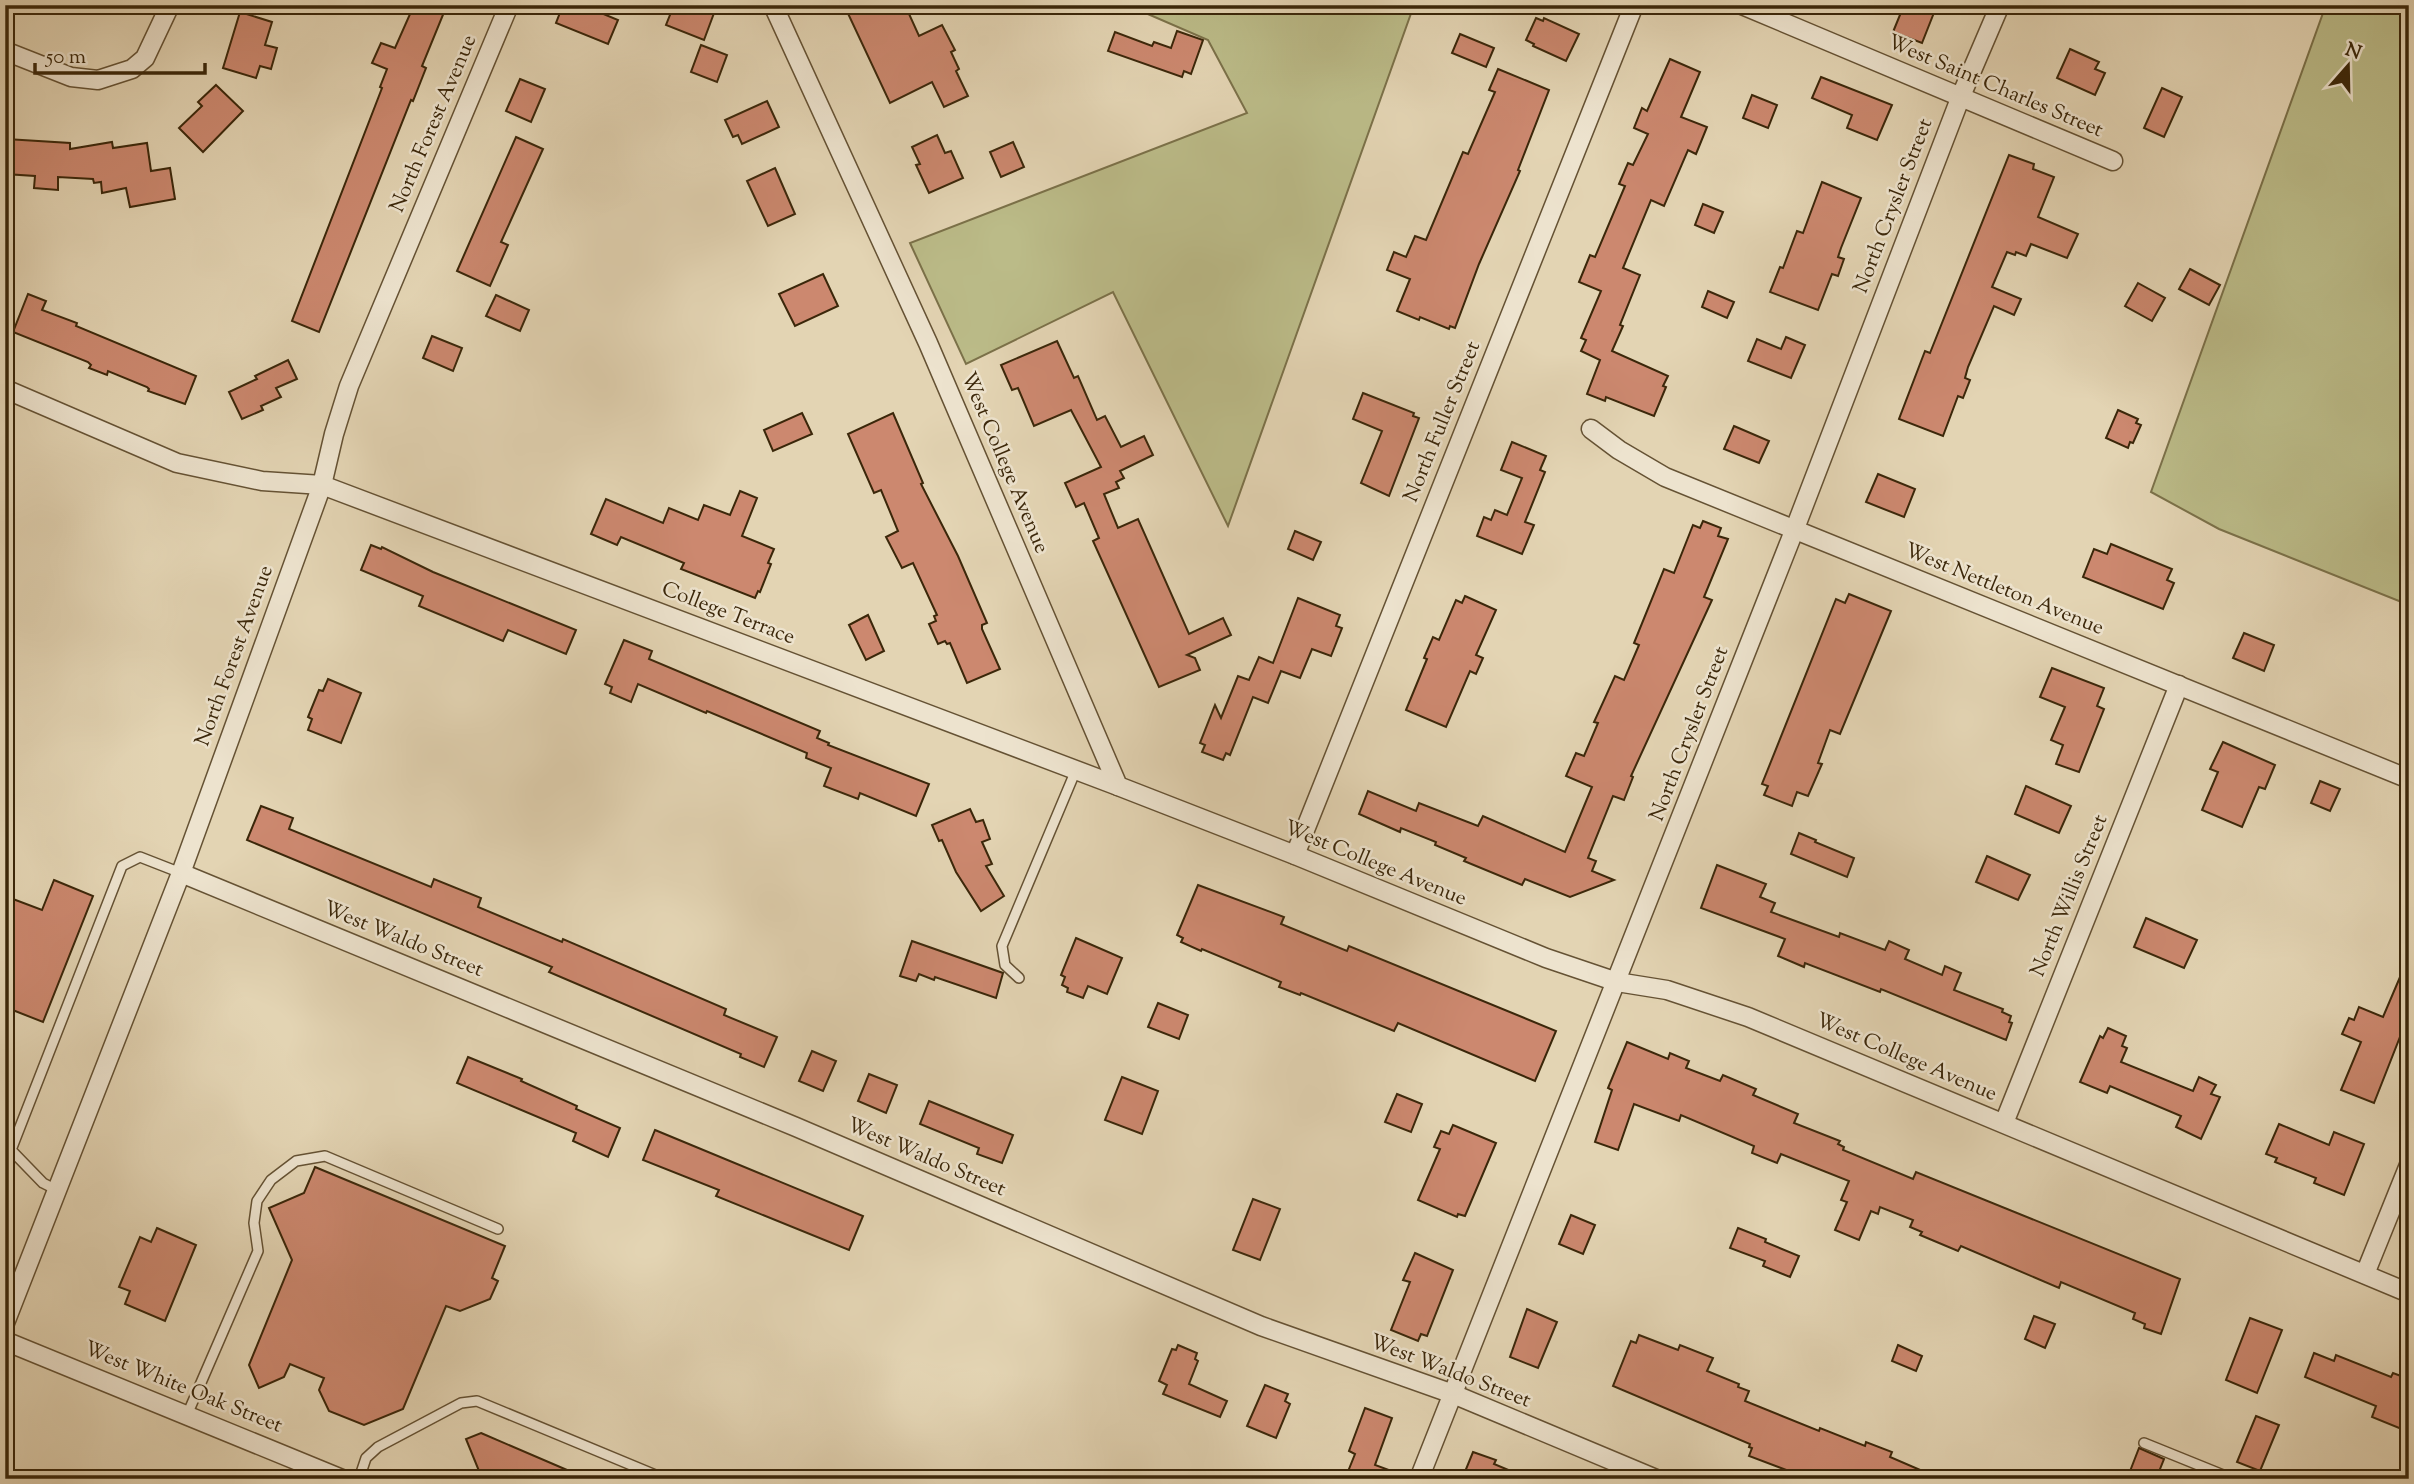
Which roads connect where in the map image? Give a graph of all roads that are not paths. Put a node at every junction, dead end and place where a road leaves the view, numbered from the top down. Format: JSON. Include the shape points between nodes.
{"nodes":[{"id":1,"x":170,"y":5,"type":"edge"},
{"id":2,"x":509,"y":5,"type":"edge"},
{"id":3,"x":773,"y":5,"type":"edge"},
{"id":4,"x":1634,"y":5,"type":"edge"},
{"id":5,"x":1742,"y":5,"type":"edge"},
{"id":6,"x":2000,"y":5,"type":"edge"},
{"id":7,"x":5,"y":51,"type":"edge"},
{"id":8,"x":1961,"y":96,"type":"junction"},
{"id":9,"x":2113,"y":161,"type":"dead end"},
{"id":10,"x":5,"y":389,"type":"edge"},
{"id":11,"x":1591,"y":429,"type":"dead end"},
{"id":12,"x":321,"y":485,"type":"junction"},
{"id":13,"x":1794,"y":531,"type":"junction"},
{"id":14,"x":2179,"y":685,"type":"junction"},
{"id":15,"x":1076,"y":770,"type":"junction"},
{"id":16,"x":2409,"y":779,"type":"edge"},
{"id":17,"x":1118,"y":786,"type":"junction"},
{"id":18,"x":1295,"y":855,"type":"junction"},
{"id":19,"x":181,"y":873,"type":"junction"},
{"id":20,"x":1019,"y":978,"type":"dead end"},
{"id":21,"x":1617,"y":982,"type":"junction"},
{"id":22,"x":2004,"y":1124,"type":"junction"},
{"id":23,"x":2409,"y":1165,"type":"edge"},
{"id":24,"x":57,"y":1190,"type":"junction"},
{"id":25,"x":498,"y":1229,"type":"dead end"},
{"id":26,"x":2365,"y":1274,"type":"junction"},
{"id":27,"x":2409,"y":1293,"type":"edge"},
{"id":28,"x":5,"y":1323,"type":"edge"},
{"id":29,"x":5,"y":1341,"type":"edge"},
{"id":30,"x":1453,"y":1394,"type":"junction"},
{"id":31,"x":187,"y":1415,"type":"junction"},
{"id":32,"x":2144,"y":1443,"type":"dead end"},
{"id":33,"x":342,"y":1479,"type":"edge"},
{"id":34,"x":359,"y":1479,"type":"edge"},
{"id":35,"x":665,"y":1479,"type":"edge"},
{"id":36,"x":1419,"y":1479,"type":"edge"},
{"id":37,"x":1656,"y":1479,"type":"edge"},
{"id":38,"x":2233,"y":1479,"type":"edge"}],
"edges":[{"from":1,"to":7,"type":"street","via":[[145,58],[132,69],[97,80],[71,77]]},
{"from":2,"to":12,"type":"street","name":"North Forest Avenue","via":[[349,386]]},
{"from":3,"to":17,"type":"street","name":"West College Avenue","via":[[928,343]]},
{"from":4,"to":18,"type":"street","name":"North Fuller Street"},
{"from":5,"to":8,"type":"street","name":"West Saint Charles Street"},
{"from":6,"to":8,"type":"street","name":"North Crysler Street"},
{"from":8,"to":9,"type":"street","name":"West Saint Charles Street"},
{"from":8,"to":13,"type":"street","name":"North Crysler Street"},
{"from":10,"to":12,"type":"street","name":"College Terrace","via":[[177,463],[262,481]]},
{"from":11,"to":13,"type":"street","name":"West Nettleton Avenue","via":[[1665,477]]},
{"from":12,"to":15,"type":"street","name":"College Terrace"},
{"from":12,"to":19,"type":"street","name":"North Forest Avenue"},
{"from":13,"to":14,"type":"street","name":"West Nettleton Avenue"},
{"from":13,"to":21,"type":"street","name":"North Crysler Street"},
{"from":14,"to":16,"type":"street","name":"West Nettleton Avenue"},
{"from":14,"to":22,"type":"street","name":"North Willis Street"},
{"from":15,"to":17,"type":"street","name":"College Terrace"},
{"from":15,"to":20,"type":"lane","via":[[1002,946],[1005,965]]},
{"from":17,"to":18,"type":"street","name":"West College Avenue"},
{"from":18,"to":21,"type":"street","name":"West College Avenue","via":[[1546,958]]},
{"from":19,"to":24,"type":"street","name":"North Forest Avenue"},
{"from":19,"to":24,"type":"lane","via":[[140,857],[122,866],[11,1150],[43,1183]]},
{"from":19,"to":30,"type":"street","name":"West Waldo Street","via":[[796,1127],[1261,1326]]},
{"from":21,"to":22,"type":"street","name":"West College Avenue","via":[[1667,990],[1748,1017]]},
{"from":21,"to":30,"type":"street","name":"North Crysler Street"},
{"from":22,"to":26,"type":"street","name":"West College Avenue"},
{"from":23,"to":26,"type":"street"},
{"from":24,"to":28,"type":"street","name":"North Forest Avenue"},
{"from":25,"to":31,"type":"lane","via":[[325,1156],[296,1161],[271,1180],[257,1201],[258,1251]]},
{"from":26,"to":27,"type":"street","name":"West College Avenue"},
{"from":29,"to":31,"type":"street","name":"West White Oak Street"},
{"from":30,"to":36,"type":"street","name":"North Crysler Street"},
{"from":30,"to":37,"type":"street","name":"West Waldo Street"},
{"from":31,"to":33,"type":"street","name":"West White Oak Street"},
{"from":32,"to":38,"type":"lane"},
{"from":34,"to":35,"type":"lane","via":[[366,1458],[378,1447],[461,1403],[477,1401]]}]}
